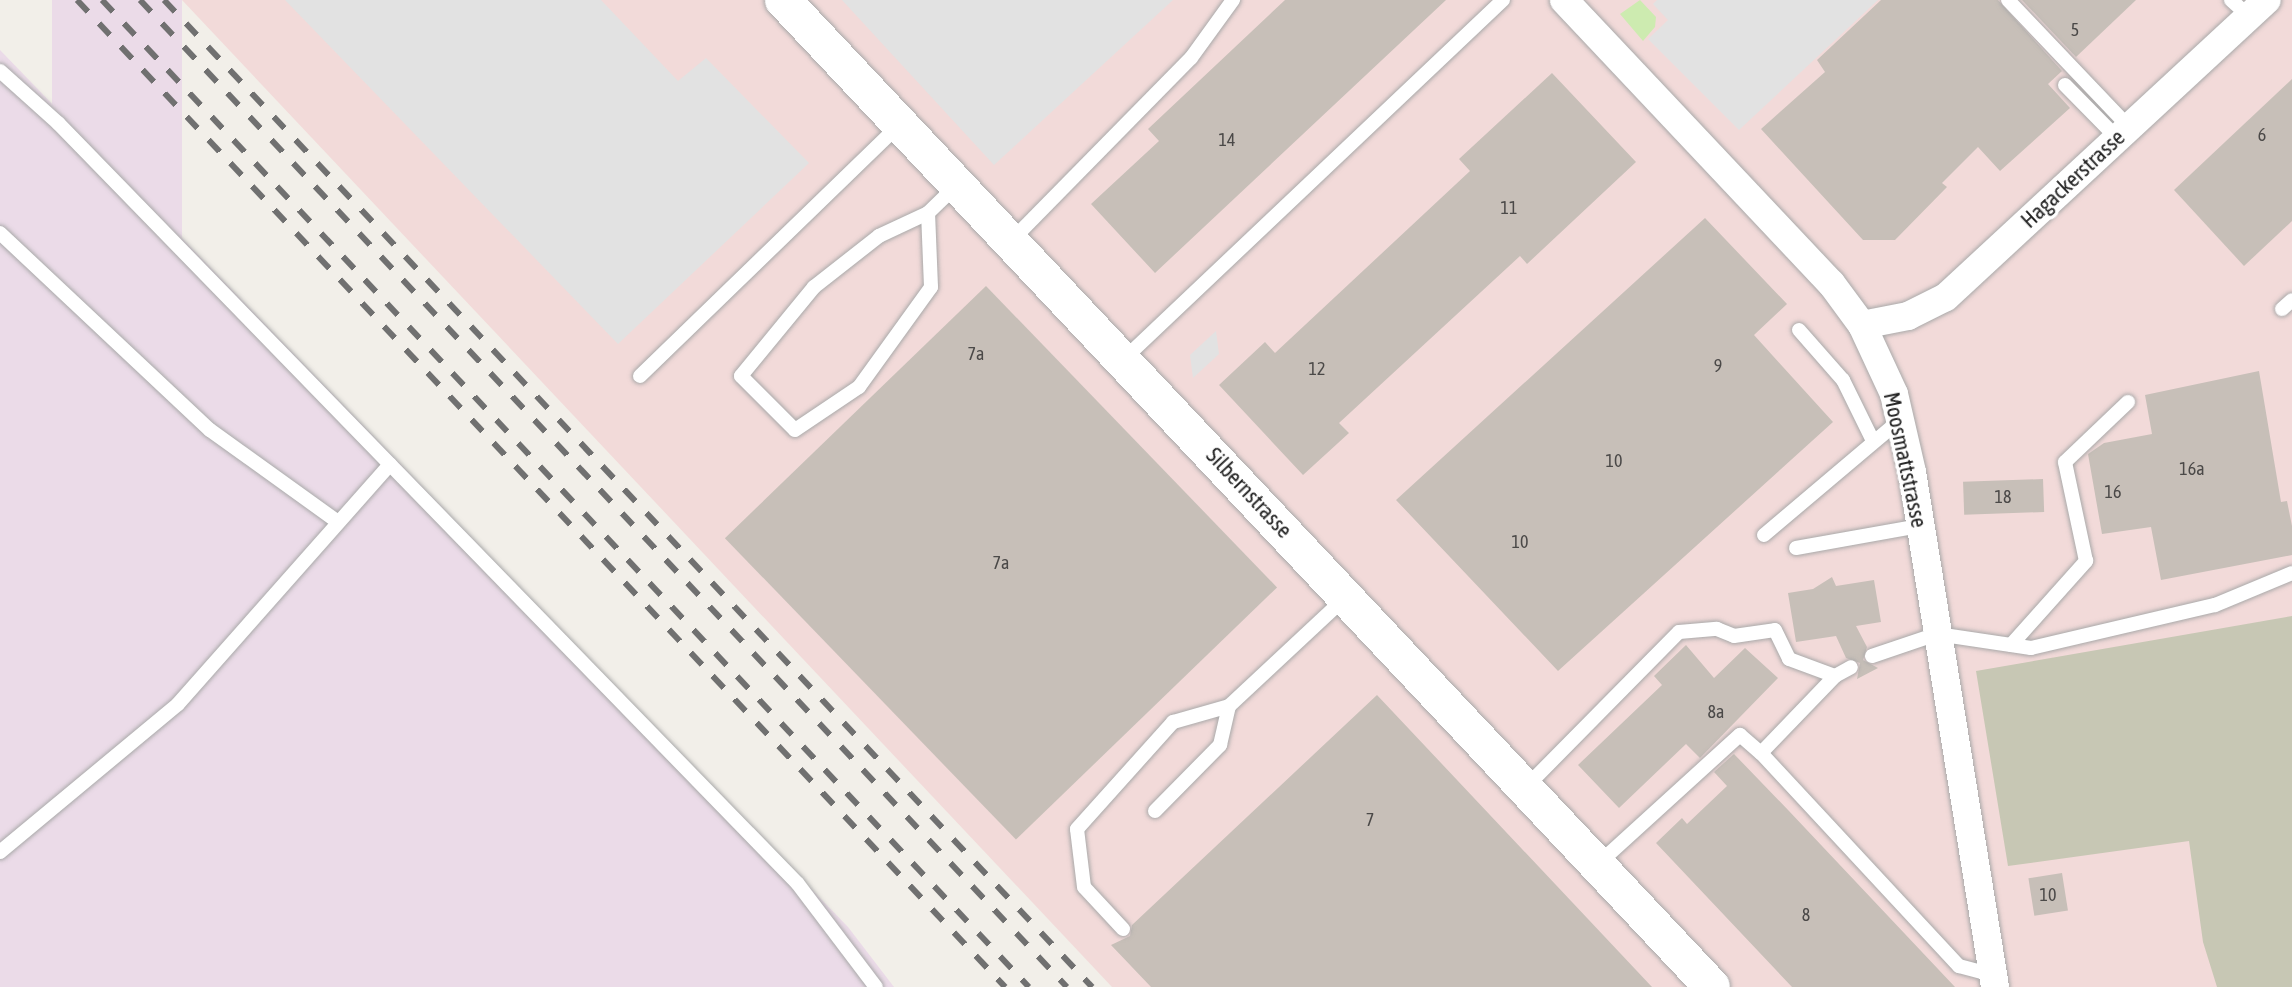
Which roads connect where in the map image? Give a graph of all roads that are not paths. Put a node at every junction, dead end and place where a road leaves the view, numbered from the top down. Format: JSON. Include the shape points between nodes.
{"nodes":[{"id":1,"x":783,"y":0,"type":"edge"},
{"id":2,"x":1233,"y":0,"type":"edge"},
{"id":3,"x":1503,"y":0,"type":"edge"},
{"id":4,"x":1564,"y":0,"type":"edge"},
{"id":5,"x":2008,"y":0,"type":"edge"},
{"id":6,"x":2249,"y":5,"type":"edge"},
{"id":7,"x":0,"y":71,"type":"edge"},
{"id":8,"x":2065,"y":85,"type":"dead end"},
{"id":9,"x":898,"y":126,"type":"junction"},
{"id":10,"x":2123,"y":133,"type":"junction"},
{"id":11,"x":956,"y":186,"type":"junction"},
{"id":12,"x":928,"y":213,"type":"junction"},
{"id":13,"x":0,"y":233,"type":"edge"},
{"id":14,"x":1010,"y":242,"type":"junction"},
{"id":15,"x":1862,"y":325,"type":"junction"},
{"id":16,"x":1799,"y":330,"type":"dead end"},
{"id":17,"x":1124,"y":360,"type":"junction"},
{"id":18,"x":640,"y":376,"type":"dead end"},
{"id":19,"x":2128,"y":402,"type":"dead end"},
{"id":20,"x":1900,"y":420,"type":"junction"},
{"id":21,"x":1873,"y":441,"type":"junction"},
{"id":22,"x":390,"y":464,"type":"junction"},
{"id":23,"x":338,"y":522,"type":"junction"},
{"id":24,"x":1920,"y":526,"type":"junction"},
{"id":25,"x":1764,"y":535,"type":"dead end"},
{"id":26,"x":1796,"y":548,"type":"dead end"},
{"id":27,"x":2292,"y":573,"type":"edge"},
{"id":28,"x":1346,"y":597,"type":"junction"},
{"id":29,"x":1937,"y":634,"type":"junction"},
{"id":30,"x":2011,"y":645,"type":"junction"},
{"id":31,"x":1872,"y":656,"type":"dead end"},
{"id":32,"x":1851,"y":667,"type":"dead end"},
{"id":33,"x":1835,"y":676,"type":"junction"},
{"id":34,"x":1229,"y":706,"type":"junction"},
{"id":35,"x":1761,"y":753,"type":"junction"},
{"id":36,"x":1525,"y":788,"type":"junction"},
{"id":37,"x":1155,"y":811,"type":"dead end"},
{"id":38,"x":0,"y":852,"type":"edge"},
{"id":39,"x":1597,"y":864,"type":"junction"},
{"id":40,"x":1123,"y":929,"type":"dead end"},
{"id":41,"x":1994,"y":981,"type":"edge"},
{"id":42,"x":876,"y":987,"type":"edge"},
{"id":43,"x":1712,"y":987,"type":"edge"}],
"edges":[{"from":1,"to":9,"type":"street","name":"Silbernstrasse"},
{"from":2,"to":14,"type":"lane","via":[[1191,58]]},
{"from":3,"to":17,"type":"lane"},
{"from":4,"to":15,"type":"street","name":"Moosmattstrasse","via":[[1831,283]]},
{"from":5,"to":10,"type":"lane"},
{"from":6,"to":10,"type":"street","name":"Hagackerstrasse"},
{"from":7,"to":22,"type":"lane","via":[[58,123]]},
{"from":8,"to":10,"type":"lane"},
{"from":9,"to":11,"type":"street","name":"Silbernstrasse"},
{"from":9,"to":18,"type":"lane"},
{"from":10,"to":15,"type":"street","name":"Hagackerstrasse","via":[[1946,297],[1908,316]]},
{"from":11,"to":12,"type":"lane"},
{"from":11,"to":14,"type":"street","name":"Silbernstrasse"},
{"from":12,"to":12,"type":"lane","via":[[931,287],[859,387],[795,430],[741,376],[814,287],[879,236]]},
{"from":13,"to":23,"type":"lane","via":[[210,430]]},
{"from":14,"to":17,"type":"street","name":"Silbernstrasse"},
{"from":15,"to":20,"type":"street","name":"Moosmattstrasse"},
{"from":16,"to":21,"type":"lane","via":[[1843,380]]},
{"from":17,"to":28,"type":"street","name":"Silbernstrasse"},
{"from":19,"to":30,"type":"lane","via":[[2065,462],[2086,561]]},
{"from":20,"to":21,"type":"lane"},
{"from":20,"to":24,"type":"street","name":"Moosmattstrasse"},
{"from":21,"to":25,"type":"lane"},
{"from":22,"to":23,"type":"lane"},
{"from":22,"to":42,"type":"lane","via":[[798,884]]},
{"from":23,"to":38,"type":"lane","via":[[178,704]]},
{"from":24,"to":26,"type":"lane"},
{"from":24,"to":29,"type":"street","name":"Moosmattstrasse"},
{"from":27,"to":30,"type":"lane","via":[[2215,605],[2031,648]]},
{"from":28,"to":34,"type":"lane"},
{"from":28,"to":36,"type":"street","name":"Silbernstrasse"},
{"from":29,"to":30,"type":"lane"},
{"from":29,"to":31,"type":"lane"},
{"from":29,"to":41,"type":"street","name":"Moosmattstrasse"},
{"from":32,"to":33,"type":"lane"},
{"from":33,"to":35,"type":"lane"},
{"from":33,"to":36,"type":"lane","via":[[1789,659],[1775,630],[1734,636],[1717,629],[1679,632]]},
{"from":34,"to":37,"type":"lane","via":[[1220,745]]},
{"from":34,"to":40,"type":"lane","via":[[1173,722],[1077,829],[1084,887]]},
{"from":35,"to":39,"type":"lane","via":[[1740,735]]},
{"from":35,"to":41,"type":"lane","via":[[1959,966]]},
{"from":36,"to":39,"type":"street","name":"Silbernstrasse"},
{"from":39,"to":43,"type":"street","name":"Silbernstrasse"}]}
